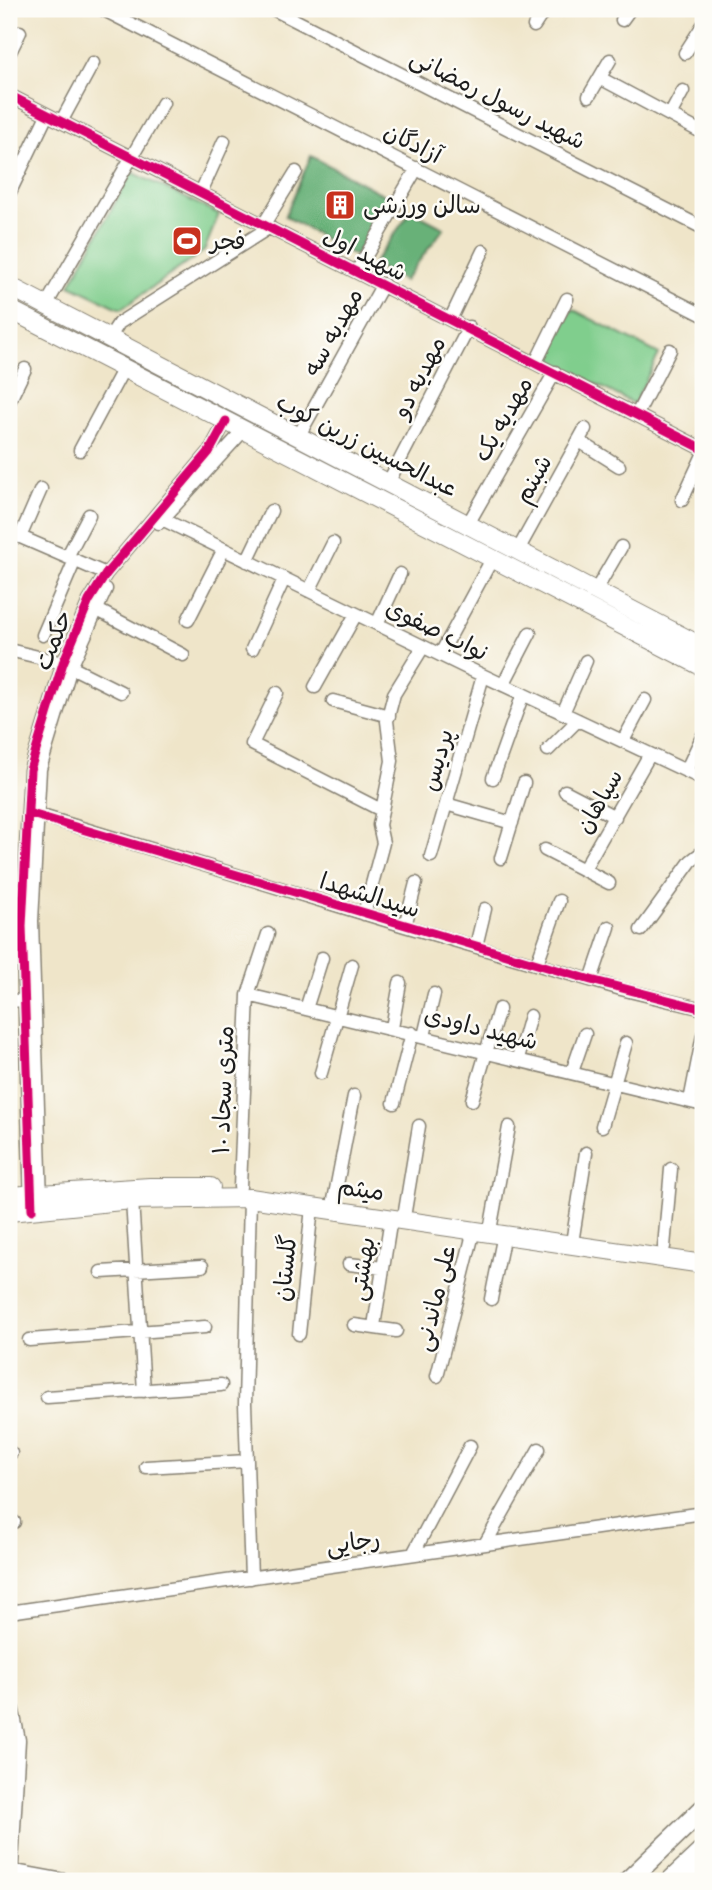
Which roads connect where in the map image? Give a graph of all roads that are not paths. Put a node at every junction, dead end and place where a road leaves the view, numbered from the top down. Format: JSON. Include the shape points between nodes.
{"nodes":[{"id":1,"x":102,"y":9,"type":"edge"},
{"id":2,"x":274,"y":9,"type":"edge"},
{"id":3,"x":545,"y":9,"type":"edge"},
{"id":4,"x":703,"y":25,"type":"edge"},
{"id":5,"x":534,"y":26,"type":"dead end"},
{"id":6,"x":20,"y":32,"type":"dead end"},
{"id":7,"x":685,"y":53,"type":"dead end"},
{"id":8,"x":9,"y":54,"type":"edge"},
{"id":9,"x":610,"y":60,"type":"dead end"},
{"id":10,"x":93,"y":63,"type":"dead end"},
{"id":11,"x":600,"y":78,"type":"junction"},
{"id":12,"x":684,"y":91,"type":"dead end"},
{"id":13,"x":9,"y":95,"type":"edge"},
{"id":14,"x":589,"y":96,"type":"dead end"},
{"id":15,"x":163,"y":103,"type":"dead end"},
{"id":16,"x":47,"y":115,"type":"junction"},
{"id":17,"x":670,"y":115,"type":"junction"},
{"id":18,"x":61,"y":121,"type":"junction"},
{"id":19,"x":703,"y":133,"type":"edge"},
{"id":20,"x":224,"y":141,"type":"dead end"},
{"id":21,"x":132,"y":158,"type":"junction"},
{"id":22,"x":417,"y":169,"type":"junction"},
{"id":23,"x":296,"y":172,"type":"dead end"},
{"id":24,"x":201,"y":192,"type":"junction"},
{"id":25,"x":9,"y":194,"type":"edge"},
{"id":26,"x":267,"y":225,"type":"junction"},
{"id":27,"x":703,"y":228,"type":"edge"},
{"id":28,"x":483,"y":251,"type":"dead end"},
{"id":29,"x":357,"y":271,"type":"junction"},
{"id":30,"x":383,"y":284,"type":"junction"},
{"id":31,"x":9,"y":286,"type":"edge"},
{"id":32,"x":567,"y":299,"type":"dead end"},
{"id":33,"x":46,"y":305,"type":"junction"},
{"id":34,"x":9,"y":309,"type":"edge"},
{"id":35,"x":703,"y":315,"type":"edge"},
{"id":36,"x":451,"y":318,"type":"junction"},
{"id":37,"x":469,"y":327,"type":"junction"},
{"id":38,"x":109,"y":338,"type":"junction"},
{"id":39,"x":670,"y":350,"type":"dead end"},
{"id":40,"x":536,"y":362,"type":"junction"},
{"id":41,"x":124,"y":368,"type":"junction"},
{"id":42,"x":25,"y":369,"type":"dead end"},
{"id":43,"x":555,"y":372,"type":"junction"},
{"id":44,"x":189,"y":380,"type":"junction"},
{"id":45,"x":216,"y":394,"type":"junction"},
{"id":46,"x":177,"y":395,"type":"junction"},
{"id":47,"x":9,"y":402,"type":"edge"},
{"id":48,"x":203,"y":409,"type":"junction"},
{"id":49,"x":637,"y":414,"type":"junction"},
{"id":50,"x":226,"y":421,"type":"junction"},
{"id":51,"x":244,"y":430,"type":"junction"},
{"id":52,"x":298,"y":437,"type":"junction"},
{"id":53,"x":703,"y":449,"type":"edge"},
{"id":54,"x":80,"y":450,"type":"dead end"},
{"id":55,"x":703,"y":455,"type":"edge"},
{"id":56,"x":620,"y":466,"type":"dead end"},
{"id":57,"x":388,"y":483,"type":"junction"},
{"id":58,"x":41,"y":489,"type":"dead end"},
{"id":59,"x":682,"y":499,"type":"dead end"},
{"id":60,"x":271,"y":511,"type":"dead end"},
{"id":61,"x":89,"y":515,"type":"dead end"},
{"id":62,"x":159,"y":517,"type":"junction"},
{"id":63,"x":468,"y":524,"type":"junction"},
{"id":64,"x":14,"y":535,"type":"edge"},
{"id":65,"x":333,"y":543,"type":"dead end"},
{"id":66,"x":621,"y":547,"type":"dead end"},
{"id":67,"x":224,"y":550,"type":"junction"},
{"id":68,"x":518,"y":550,"type":"junction"},
{"id":69,"x":71,"y":559,"type":"junction"},
{"id":70,"x":492,"y":559,"type":"junction"},
{"id":71,"x":247,"y":561,"type":"junction"},
{"id":72,"x":106,"y":574,"type":"junction"},
{"id":73,"x":400,"y":574,"type":"dead end"},
{"id":74,"x":284,"y":579,"type":"junction"},
{"id":75,"x":596,"y":590,"type":"junction"},
{"id":76,"x":309,"y":591,"type":"junction"},
{"id":77,"x":91,"y":607,"type":"junction"},
{"id":78,"x":356,"y":614,"type":"junction"},
{"id":79,"x":188,"y":620,"type":"dead end"},
{"id":80,"x":377,"y":624,"type":"junction"},
{"id":81,"x":530,"y":633,"type":"dead end"},
{"id":82,"x":43,"y":635,"type":"dead end"},
{"id":83,"x":423,"y":647,"type":"junction"},
{"id":84,"x":703,"y":647,"type":"edge"},
{"id":85,"x":252,"y":649,"type":"dead end"},
{"id":86,"x":9,"y":650,"type":"edge"},
{"id":87,"x":183,"y":655,"type":"dead end"},
{"id":88,"x":440,"y":655,"type":"junction"},
{"id":89,"x":586,"y":662,"type":"dead end"},
{"id":90,"x":67,"y":665,"type":"junction"},
{"id":91,"x":703,"y":667,"type":"edge"},
{"id":92,"x":483,"y":676,"type":"junction"},
{"id":93,"x":503,"y":685,"type":"junction"},
{"id":94,"x":315,"y":687,"type":"dead end"},
{"id":95,"x":121,"y":692,"type":"dead end"},
{"id":96,"x":277,"y":694,"type":"dead end"},
{"id":97,"x":523,"y":694,"type":"junction"},
{"id":98,"x":645,"y":700,"type":"dead end"},
{"id":99,"x":333,"y":701,"type":"dead end"},
{"id":100,"x":563,"y":713,"type":"junction"},
{"id":101,"x":389,"y":716,"type":"junction"},
{"id":102,"x":578,"y":720,"type":"junction"},
{"id":103,"x":703,"y":736,"type":"edge"},
{"id":104,"x":623,"y":741,"type":"junction"},
{"id":105,"x":548,"y":750,"type":"dead end"},
{"id":106,"x":650,"y":754,"type":"junction"},
{"id":107,"x":687,"y":771,"type":"junction"},
{"id":108,"x":493,"y":778,"type":"dead end"},
{"id":109,"x":703,"y":779,"type":"edge"},
{"id":110,"x":524,"y":783,"type":"dead end"},
{"id":111,"x":565,"y":791,"type":"dead end"},
{"id":112,"x":446,"y":804,"type":"junction"},
{"id":113,"x":382,"y":810,"type":"junction"},
{"id":114,"x":33,"y":813,"type":"junction"},
{"id":115,"x":615,"y":817,"type":"junction"},
{"id":116,"x":512,"y":823,"type":"junction"},
{"id":117,"x":545,"y":850,"type":"dead end"},
{"id":118,"x":430,"y":856,"type":"dead end"},
{"id":119,"x":703,"y":856,"type":"edge"},
{"id":120,"x":501,"y":858,"type":"dead end"},
{"id":121,"x":584,"y":869,"type":"junction"},
{"id":122,"x":416,"y":883,"type":"dead end"},
{"id":123,"x":609,"y":883,"type":"dead end"},
{"id":124,"x":559,"y":901,"type":"dead end"},
{"id":125,"x":485,"y":909,"type":"dead end"},
{"id":126,"x":364,"y":914,"type":"junction"},
{"id":127,"x":15,"y":926,"type":"edge"},
{"id":128,"x":405,"y":926,"type":"junction"},
{"id":129,"x":609,"y":927,"type":"dead end"},
{"id":130,"x":641,"y":930,"type":"dead end"},
{"id":131,"x":268,"y":934,"type":"dead end"},
{"id":132,"x":476,"y":946,"type":"junction"},
{"id":133,"x":322,"y":958,"type":"dead end"},
{"id":134,"x":537,"y":963,"type":"junction"},
{"id":135,"x":352,"y":965,"type":"dead end"},
{"id":136,"x":591,"y":980,"type":"junction"},
{"id":137,"x":400,"y":983,"type":"dead end"},
{"id":138,"x":434,"y":994,"type":"dead end"},
{"id":139,"x":248,"y":995,"type":"junction"},
{"id":140,"x":24,"y":1000,"type":"junction"},
{"id":141,"x":9,"y":1001,"type":"edge"},
{"id":142,"x":306,"y":1009,"type":"junction"},
{"id":143,"x":499,"y":1009,"type":"dead end"},
{"id":144,"x":703,"y":1009,"type":"edge"},
{"id":145,"x":338,"y":1016,"type":"junction"},
{"id":146,"x":530,"y":1016,"type":"dead end"},
{"id":147,"x":392,"y":1028,"type":"junction"},
{"id":148,"x":585,"y":1034,"type":"dead end"},
{"id":149,"x":418,"y":1035,"type":"junction"},
{"id":150,"x":703,"y":1035,"type":"edge"},
{"id":151,"x":626,"y":1043,"type":"dead end"},
{"id":152,"x":484,"y":1050,"type":"junction"},
{"id":153,"x":518,"y":1058,"type":"junction"},
{"id":154,"x":572,"y":1072,"type":"junction"},
{"id":155,"x":321,"y":1073,"type":"dead end"},
{"id":156,"x":615,"y":1083,"type":"junction"},
{"id":157,"x":355,"y":1096,"type":"dead end"},
{"id":158,"x":471,"y":1100,"type":"dead end"},
{"id":159,"x":690,"y":1101,"type":"junction"},
{"id":160,"x":394,"y":1103,"type":"dead end"},
{"id":161,"x":703,"y":1105,"type":"edge"},
{"id":162,"x":419,"y":1126,"type":"dead end"},
{"id":163,"x":602,"y":1126,"type":"dead end"},
{"id":164,"x":509,"y":1127,"type":"dead end"},
{"id":165,"x":586,"y":1153,"type":"dead end"},
{"id":166,"x":671,"y":1169,"type":"dead end"},
{"id":167,"x":245,"y":1192,"type":"junction"},
{"id":168,"x":9,"y":1196,"type":"edge"},
{"id":169,"x":132,"y":1200,"type":"junction"},
{"id":170,"x":334,"y":1200,"type":"junction"},
{"id":171,"x":36,"y":1202,"type":"junction"},
{"id":172,"x":312,"y":1207,"type":"junction"},
{"id":173,"x":9,"y":1212,"type":"edge"},
{"id":174,"x":398,"y":1215,"type":"junction"},
{"id":175,"x":490,"y":1230,"type":"junction"},
{"id":176,"x":572,"y":1240,"type":"junction"},
{"id":177,"x":664,"y":1247,"type":"junction"},
{"id":178,"x":703,"y":1252,"type":"edge"},
{"id":179,"x":349,"y":1264,"type":"dead end"},
{"id":180,"x":703,"y":1264,"type":"edge"},
{"id":181,"x":202,"y":1266,"type":"dead end"},
{"id":182,"x":383,"y":1268,"type":"junction"},
{"id":183,"x":135,"y":1270,"type":"junction"},
{"id":184,"x":101,"y":1272,"type":"dead end"},
{"id":185,"x":492,"y":1299,"type":"dead end"},
{"id":186,"x":354,"y":1325,"type":"dead end"},
{"id":187,"x":374,"y":1326,"type":"junction"},
{"id":188,"x":205,"y":1327,"type":"dead end"},
{"id":189,"x":396,"y":1331,"type":"dead end"},
{"id":190,"x":139,"y":1333,"type":"junction"},
{"id":191,"x":299,"y":1334,"type":"dead end"},
{"id":192,"x":29,"y":1340,"type":"dead end"},
{"id":193,"x":438,"y":1376,"type":"dead end"},
{"id":194,"x":221,"y":1385,"type":"dead end"},
{"id":195,"x":144,"y":1391,"type":"junction"},
{"id":196,"x":47,"y":1396,"type":"dead end"},
{"id":197,"x":470,"y":1446,"type":"dead end"},
{"id":198,"x":539,"y":1449,"type":"dead end"},
{"id":199,"x":247,"y":1461,"type":"junction"},
{"id":200,"x":146,"y":1467,"type":"dead end"},
{"id":201,"x":703,"y":1513,"type":"edge"},
{"id":202,"x":485,"y":1544,"type":"junction"},
{"id":203,"x":413,"y":1554,"type":"junction"},
{"id":204,"x":251,"y":1578,"type":"junction"},
{"id":205,"x":9,"y":1612,"type":"edge"},
{"id":206,"x":9,"y":1692,"type":"edge"},
{"id":207,"x":14,"y":1740,"type":"edge"},
{"id":208,"x":13,"y":1795,"type":"edge"},
{"id":209,"x":703,"y":1809,"type":"edge"},
{"id":210,"x":703,"y":1852,"type":"edge"},
{"id":211,"x":11,"y":1874,"type":"edge"},
{"id":212,"x":703,"y":1876,"type":"edge"},
{"id":213,"x":69,"y":1881,"type":"edge"},
{"id":214,"x":628,"y":1881,"type":"edge"},
{"id":215,"x":672,"y":1881,"type":"edge"},
{"id":216,"x":698,"y":1881,"type":"edge"}],
"edges":[{"from":1,"to":22,"type":"street","name":"آزادگان"},
{"from":2,"to":27,"type":"street","name":"شهید رسول رمضانی"},
{"from":3,"to":5,"type":"street"},
{"from":4,"to":7,"type":"street"},
{"from":6,"to":8,"type":"street"},
{"from":9,"to":11,"type":"street"},
{"from":10,"to":18,"type":"street"},
{"from":11,"to":14,"type":"street"},
{"from":11,"to":17,"type":"street"},
{"from":12,"to":17,"type":"street"},
{"from":13,"to":16,"type":"street","name":"شهید اول"},
{"from":15,"to":21,"type":"street"},
{"from":16,"to":18,"type":"street","name":"شهید اول"},
{"from":16,"to":25,"type":"street"},
{"from":17,"to":19,"type":"street"},
{"from":18,"to":21,"type":"street","name":"شهید اول"},
{"from":20,"to":24,"type":"street"},
{"from":21,"to":24,"type":"street","name":"شهید اول"},
{"from":21,"to":33,"type":"street"},
{"from":22,"to":29,"type":"street"},
{"from":22,"to":35,"type":"street","name":"آزادگان"},
{"from":23,"to":26,"type":"street"},
{"from":24,"to":26,"type":"street","name":"شهید اول"},
{"from":26,"to":29,"type":"street","name":"شهید اول"},
{"from":26,"to":38,"type":"street","via":[[118,323]]},
{"from":28,"to":36,"type":"street"},
{"from":29,"to":30,"type":"street","name":"شهید اول"},
{"from":30,"to":36,"type":"street","name":"شهید اول"},
{"from":30,"to":52,"type":"street","name":"مهدیه سه"},
{"from":31,"to":33,"type":"main road","name":"عبدالحسین زرین کوب"},
{"from":32,"to":40,"type":"street"},
{"from":33,"to":38,"type":"main road","name":"عبدالحسین زرین کوب"},
{"from":34,"to":41,"type":"main road","name":"عبدالحسین زرین کوب"},
{"from":36,"to":37,"type":"street","name":"شهید اول"},
{"from":37,"to":40,"type":"street","name":"شهید اول"},
{"from":37,"to":57,"type":"street","name":"مهدیه دو"},
{"from":38,"to":44,"type":"main road","name":"عبدالحسین زرین کوب"},
{"from":39,"to":49,"type":"street"},
{"from":40,"to":43,"type":"street","name":"شهید اول"},
{"from":41,"to":46,"type":"main road","name":"عبدالحسین زرین کوب"},
{"from":41,"to":54,"type":"street"},
{"from":42,"to":47,"type":"street"},
{"from":43,"to":49,"type":"street","name":"شهید اول"},
{"from":43,"to":63,"type":"street","name":"مهدیه یک"},
{"from":44,"to":45,"type":"main road","name":"عبدالحسین زرین کوب"},
{"from":44,"to":46,"type":"main road","via":[[189,390]]},
{"from":45,"to":48,"type":"main road","via":[[200,400]]},
{"from":45,"to":52,"type":"main road","name":"عبدالحسین زرین کوب"},
{"from":46,"to":48,"type":"main road","name":"عبدالحسین زرین کوب"},
{"from":48,"to":50,"type":"main road","name":"عبدالحسین زرین کوب"},
{"from":49,"to":53,"type":"street","name":"شهید اول"},
{"from":50,"to":51,"type":"main road","name":"عبدالحسین زرین کوب"},
{"from":50,"to":62,"type":"street","name":"حکمت","via":[[209,452]]},
{"from":51,"to":62,"type":"street","name":"حکمت"},
{"from":51,"to":70,"type":"main road","name":"عبدالحسین زرین کوب"},
{"from":52,"to":57,"type":"main road","name":"عبدالحسین زرین کوب"},
{"from":55,"to":59,"type":"street"},
{"from":56,"to":68,"type":"street","name":"شبنم","via":[[582,435]]},
{"from":57,"to":63,"type":"main road","name":"عبدالحسین زرین کوب"},
{"from":58,"to":64,"type":"street"},
{"from":60,"to":71,"type":"street"},
{"from":61,"to":69,"type":"street"},
{"from":62,"to":67,"type":"street","name":"نواب صفوی"},
{"from":62,"to":72,"type":"street","name":"حکمت"},
{"from":62,"to":77,"type":"street","name":"حکمت"},
{"from":63,"to":68,"type":"main road","name":"عبدالحسین زرین کوب"},
{"from":64,"to":69,"type":"street"},
{"from":65,"to":76,"type":"street"},
{"from":66,"to":75,"type":"street"},
{"from":67,"to":71,"type":"street","name":"نواب صفوی"},
{"from":67,"to":79,"type":"street"},
{"from":68,"to":75,"type":"main road","name":"عبدالحسین زرین کوب"},
{"from":69,"to":72,"type":"street"},
{"from":69,"to":82,"type":"street"},
{"from":70,"to":88,"type":"street"},
{"from":70,"to":91,"type":"main road","name":"عبدالحسین زرین کوب"},
{"from":71,"to":74,"type":"street","name":"نواب صفوی"},
{"from":72,"to":77,"type":"street","name":"حکمت"},
{"from":73,"to":80,"type":"street"},
{"from":74,"to":76,"type":"street","name":"نواب صفوی"},
{"from":74,"to":85,"type":"street"},
{"from":75,"to":84,"type":"main road","name":"عبدالحسین زرین کوب"},
{"from":76,"to":78,"type":"street","name":"نواب صفوی"},
{"from":77,"to":87,"type":"street"},
{"from":77,"to":90,"type":"street","name":"حکمت"},
{"from":78,"to":80,"type":"street","name":"نواب صفوی"},
{"from":78,"to":94,"type":"street"},
{"from":80,"to":83,"type":"street","name":"نواب صفوی"},
{"from":81,"to":93,"type":"street"},
{"from":83,"to":88,"type":"street","name":"نواب صفوی"},
{"from":83,"to":101,"type":"street","via":[[394,694]]},
{"from":86,"to":90,"type":"street"},
{"from":88,"to":92,"type":"street","name":"نواب صفوی"},
{"from":89,"to":100,"type":"street"},
{"from":90,"to":95,"type":"street"},
{"from":90,"to":114,"type":"street","name":"حکمت"},
{"from":92,"to":93,"type":"street","name":"نواب صفوی"},
{"from":92,"to":112,"type":"street","name":"پردیس"},
{"from":93,"to":97,"type":"street","name":"نواب صفوی"},
{"from":96,"to":113,"type":"street","via":[[252,744]]},
{"from":97,"to":100,"type":"street","name":"نواب صفوی"},
{"from":97,"to":108,"type":"street"},
{"from":98,"to":104,"type":"street"},
{"from":99,"to":101,"type":"street"},
{"from":100,"to":102,"type":"street","name":"نواب صفوی"},
{"from":101,"to":113,"type":"street","via":[[392,761]]},
{"from":102,"to":104,"type":"street","name":"نواب صفوی"},
{"from":102,"to":105,"type":"street"},
{"from":103,"to":107,"type":"street"},
{"from":104,"to":106,"type":"street","name":"نواب صفوی"},
{"from":106,"to":107,"type":"street","name":"نواب صفوی"},
{"from":106,"to":115,"type":"street","name":"سپاهان"},
{"from":107,"to":109,"type":"street","name":"نواب صفوی"},
{"from":110,"to":116,"type":"street"},
{"from":111,"to":115,"type":"street"},
{"from":112,"to":116,"type":"street"},
{"from":112,"to":118,"type":"street","name":"پردیس"},
{"from":113,"to":126,"type":"street","via":[[383,843]]},
{"from":114,"to":126,"type":"street","name":"سیدالشهدا"},
{"from":114,"to":127,"type":"street","name":"حکمت"},
{"from":114,"to":171,"type":"street","name":"حکمت"},
{"from":115,"to":121,"type":"street","name":"سپاهان"},
{"from":116,"to":120,"type":"street"},
{"from":117,"to":121,"type":"street"},
{"from":119,"to":130,"type":"street","via":[[691,861]]},
{"from":121,"to":123,"type":"street"},
{"from":122,"to":128,"type":"street"},
{"from":124,"to":134,"type":"street"},
{"from":125,"to":132,"type":"street"},
{"from":126,"to":128,"type":"street","name":"سیدالشهدا"},
{"from":127,"to":140,"type":"street","name":"حکمت"},
{"from":128,"to":132,"type":"street","name":"سیدالشهدا"},
{"from":129,"to":136,"type":"street"},
{"from":131,"to":139,"type":"street","name":"۱۰ متری سجاد"},
{"from":132,"to":134,"type":"street","name":"سیدالشهدا"},
{"from":133,"to":142,"type":"street"},
{"from":134,"to":136,"type":"street","name":"سیدالشهدا"},
{"from":135,"to":145,"type":"street"},
{"from":136,"to":144,"type":"street","name":"سیدالشهدا"},
{"from":137,"to":147,"type":"street"},
{"from":138,"to":149,"type":"street"},
{"from":139,"to":142,"type":"street","name":"شهید داودی"},
{"from":139,"to":167,"type":"street","name":"۱۰ متری سجاد"},
{"from":140,"to":141,"type":"street"},
{"from":140,"to":171,"type":"street","name":"حکمت"},
{"from":142,"to":145,"type":"street","name":"شهید داودی"},
{"from":143,"to":152,"type":"street"},
{"from":145,"to":147,"type":"street","name":"شهید داودی"},
{"from":145,"to":155,"type":"street"},
{"from":146,"to":153,"type":"street"},
{"from":147,"to":149,"type":"street","name":"شهید داودی"},
{"from":148,"to":154,"type":"street"},
{"from":149,"to":152,"type":"street","name":"شهید داودی"},
{"from":149,"to":160,"type":"street"},
{"from":150,"to":159,"type":"street"},
{"from":151,"to":156,"type":"street"},
{"from":152,"to":153,"type":"street","name":"شهید داودی"},
{"from":152,"to":158,"type":"street"},
{"from":153,"to":154,"type":"street","name":"شهید داودی"},
{"from":154,"to":156,"type":"street","name":"شهید داودی"},
{"from":156,"to":159,"type":"street","name":"شهید داودی"},
{"from":156,"to":163,"type":"street"},
{"from":157,"to":170,"type":"street"},
{"from":159,"to":161,"type":"street","name":"شهید داودی"},
{"from":162,"to":174,"type":"street","name":"بهشتی"},
{"from":164,"to":175,"type":"street"},
{"from":165,"to":176,"type":"street"},
{"from":166,"to":177,"type":"street"},
{"from":167,"to":169,"type":"main road","name":"میثم"},
{"from":167,"to":170,"type":"main road","name":"میثم"},
{"from":167,"to":171,"type":"main road","name":"میثم","via":[[150,1187]]},
{"from":167,"to":172,"type":"main road","name":"میثم"},
{"from":167,"to":199,"type":"street","name":"۱۰ متری سجاد"},
{"from":168,"to":171,"type":"main road","name":"میثم"},
{"from":169,"to":171,"type":"main road","name":"میثم"},
{"from":169,"to":183,"type":"street"},
{"from":170,"to":174,"type":"main road","name":"میثم"},
{"from":171,"to":173,"type":"main road","name":"میثم"},
{"from":172,"to":174,"type":"main road","name":"میثم"},
{"from":172,"to":191,"type":"street","name":"گلستان"},
{"from":174,"to":175,"type":"main road","name":"میثم"},
{"from":174,"to":182,"type":"street","name":"بهشتی"},
{"from":175,"to":176,"type":"main road","name":"میثم"},
{"from":175,"to":185,"type":"street"},
{"from":175,"to":193,"type":"street","name":"علی ماندنی"},
{"from":176,"to":177,"type":"main road","name":"میثم"},
{"from":176,"to":180,"type":"main road","name":"میثم"},
{"from":177,"to":178,"type":"main road","name":"میثم"},
{"from":179,"to":182,"type":"street"},
{"from":181,"to":183,"type":"street"},
{"from":182,"to":187,"type":"street","name":"بهشتی"},
{"from":183,"to":184,"type":"street"},
{"from":183,"to":190,"type":"street"},
{"from":186,"to":187,"type":"street"},
{"from":187,"to":189,"type":"street"},
{"from":188,"to":190,"type":"street"},
{"from":190,"to":192,"type":"street"},
{"from":190,"to":195,"type":"street"},
{"from":194,"to":195,"type":"street"},
{"from":195,"to":196,"type":"street"},
{"from":197,"to":203,"type":"street"},
{"from":198,"to":202,"type":"street"},
{"from":199,"to":200,"type":"street"},
{"from":199,"to":204,"type":"street","name":"۱۰ متری سجاد"},
{"from":201,"to":202,"type":"street","name":"رجایی"},
{"from":202,"to":203,"type":"street","name":"رجایی"},
{"from":203,"to":204,"type":"street","name":"رجایی"},
{"from":204,"to":205,"type":"street","name":"رجایی"},
{"from":206,"to":207,"type":"street"},
{"from":207,"to":208,"type":"street"},
{"from":208,"to":211,"type":"street"},
{"from":209,"to":214,"type":"main road"},
{"from":210,"to":215,"type":"highway"},
{"from":211,"to":213,"type":"street"},
{"from":212,"to":216,"type":"highway"}]}
